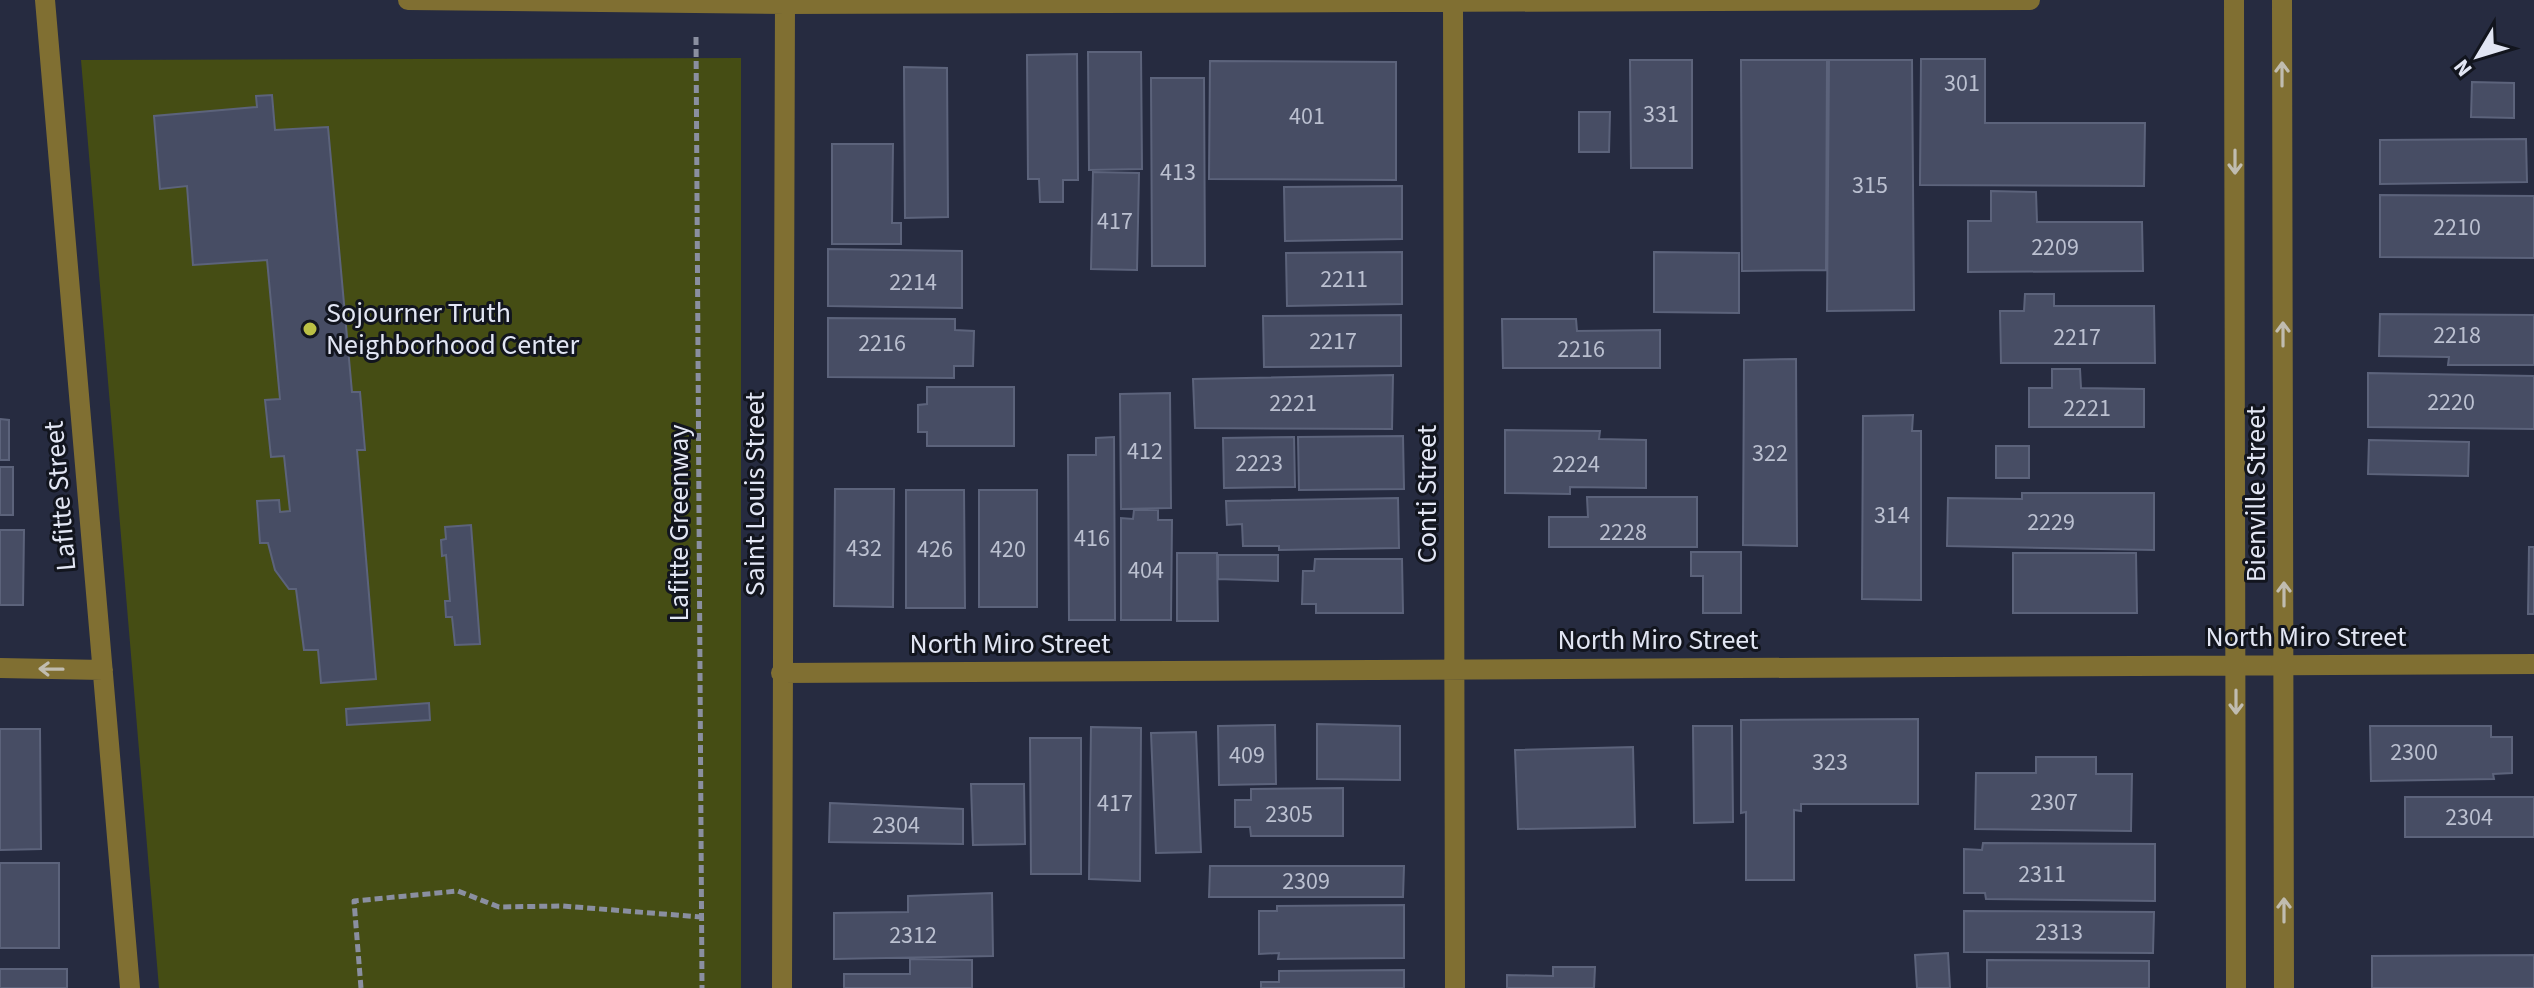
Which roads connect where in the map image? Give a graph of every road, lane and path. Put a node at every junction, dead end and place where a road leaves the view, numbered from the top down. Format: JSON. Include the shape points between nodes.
{"nodes":[{"id":1,"x":45,"y":0,"type":"edge"},
{"id":2,"x":408,"y":0,"type":"edge"},
{"id":3,"x":2030,"y":0,"type":"edge"},
{"id":4,"x":2234,"y":0,"type":"edge"},
{"id":5,"x":2282,"y":0,"type":"edge"},
{"id":6,"x":603,"y":1,"type":"edge"},
{"id":7,"x":785,"y":2,"type":"edge"},
{"id":8,"x":1453,"y":2,"type":"edge"},
{"id":9,"x":696,"y":58,"type":"dead end"},
{"id":10,"x":2534,"y":664,"type":"edge"},
{"id":11,"x":2236,"y":665,"type":"junction"},
{"id":12,"x":2284,"y":665,"type":"junction"},
{"id":13,"x":0,"y":668,"type":"edge"},
{"id":14,"x":1455,"y":669,"type":"junction"},
{"id":15,"x":103,"y":670,"type":"junction"},
{"id":16,"x":781,"y":673,"type":"junction"},
{"id":17,"x":701,"y":917,"type":"junction"},
{"id":18,"x":130,"y":988,"type":"edge"},
{"id":19,"x":361,"y":988,"type":"edge"},
{"id":20,"x":702,"y":988,"type":"edge"},
{"id":21,"x":782,"y":988,"type":"edge"},
{"id":22,"x":1455,"y":988,"type":"edge"},
{"id":23,"x":2236,"y":988,"type":"edge"},
{"id":24,"x":2284,"y":988,"type":"edge"}],
"edges":[{"from":1,"to":15,"type":"street","name":"Lafitte Street"},
{"from":2,"to":6,"type":"street"},
{"from":3,"to":8,"type":"street"},
{"from":4,"to":11,"type":"street","name":"Bienville Street","one_way":true},
{"from":12,"to":5,"type":"street","name":"Bienville Street","one_way":true},
{"from":6,"to":7,"type":"street"},
{"from":7,"to":8,"type":"street"},
{"from":7,"to":16,"type":"street","name":"Saint Louis Street"},
{"from":8,"to":14,"type":"street","name":"Conti Street"},
{"from":9,"to":17,"type":"path","name":"Lafitte Greenway"},
{"from":10,"to":12,"type":"street","name":"North Miro Street"},
{"from":11,"to":12,"type":"street","name":"North Miro Street"},
{"from":11,"to":14,"type":"street","name":"North Miro Street"},
{"from":11,"to":23,"type":"street","name":"Bienville Street","one_way":true},
{"from":24,"to":12,"type":"street","name":"Bienville Street","one_way":true},
{"from":15,"to":13,"type":"street","one_way":true},
{"from":14,"to":16,"type":"street","name":"North Miro Street"},
{"from":14,"to":22,"type":"street","name":"Conti Street"},
{"from":15,"to":18,"type":"street","name":"Lafitte Street"},
{"from":16,"to":21,"type":"street","name":"Saint Louis Street"},
{"from":17,"to":19,"type":"path","via":[[563,906],[499,907],[458,891],[354,901]]},
{"from":17,"to":20,"type":"path","name":"Lafitte Greenway"}]}
